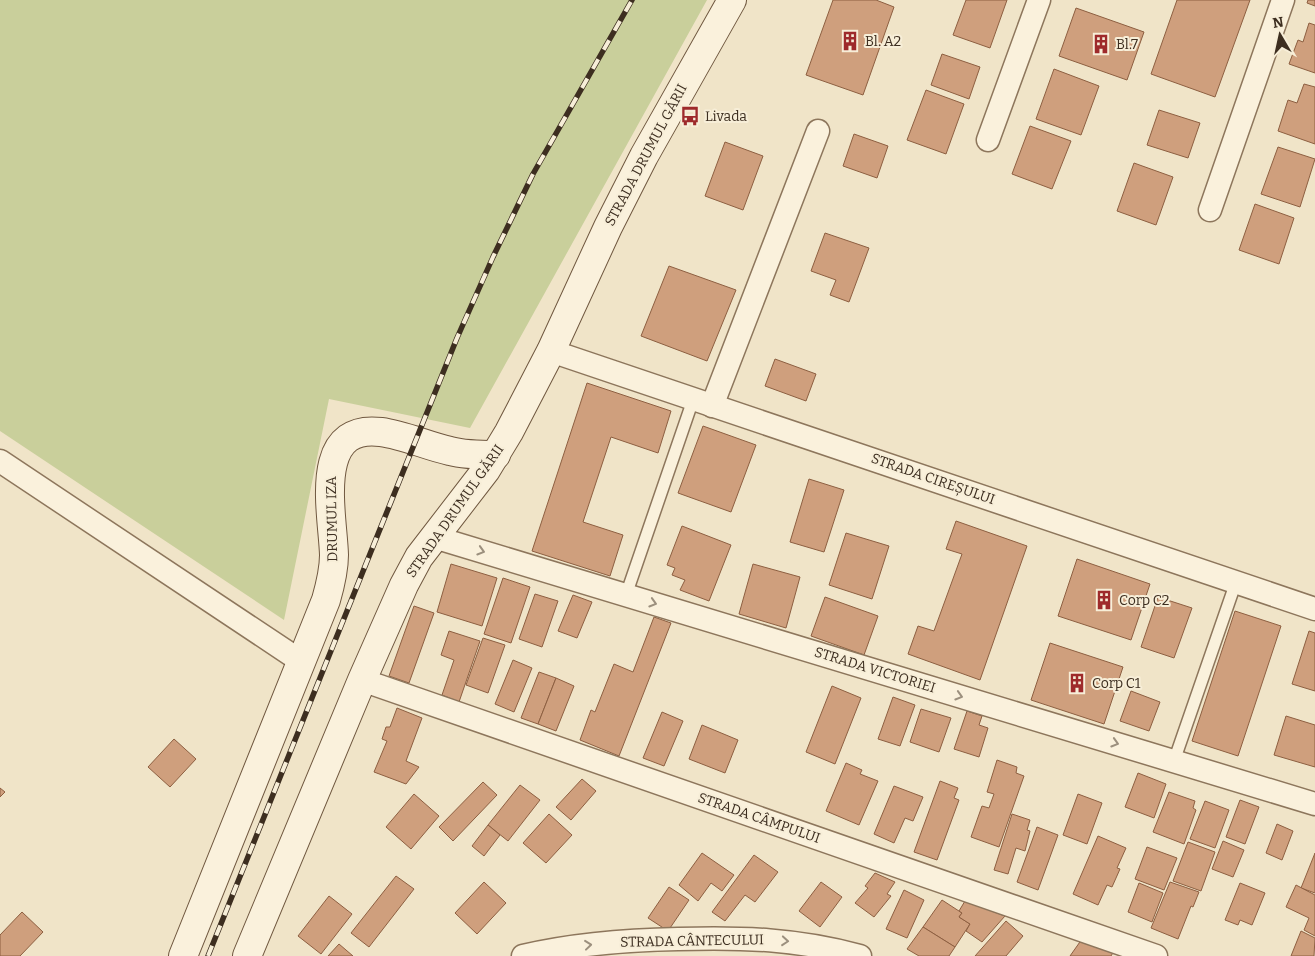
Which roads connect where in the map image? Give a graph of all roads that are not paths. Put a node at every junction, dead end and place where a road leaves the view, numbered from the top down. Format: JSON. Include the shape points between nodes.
{"nodes":[{"id":1,"x":732,"y":0,"type":"edge"},
{"id":2,"x":1039,"y":0,"type":"edge"},
{"id":3,"x":1283,"y":0,"type":"edge"},
{"id":4,"x":818,"y":131,"type":"dead end"},
{"id":5,"x":988,"y":140,"type":"dead end"},
{"id":6,"x":1210,"y":210,"type":"dead end"},
{"id":7,"x":551,"y":352,"type":"junction"},
{"id":8,"x":703,"y":403,"type":"junction"},
{"id":9,"x":496,"y":455,"type":"junction"},
{"id":10,"x":0,"y":461,"type":"edge"},
{"id":11,"x":434,"y":537,"type":"junction"},
{"id":12,"x":1236,"y":582,"type":"junction"},
{"id":13,"x":626,"y":595,"type":"junction"},
{"id":14,"x":1315,"y":609,"type":"edge"},
{"id":15,"x":302,"y":662,"type":"junction"},
{"id":16,"x":362,"y":680,"type":"junction"},
{"id":17,"x":1174,"y":761,"type":"junction"},
{"id":18,"x":1315,"y":804,"type":"edge"},
{"id":19,"x":183,"y":956,"type":"edge"},
{"id":20,"x":248,"y":956,"type":"edge"},
{"id":21,"x":523,"y":956,"type":"edge"},
{"id":22,"x":860,"y":956,"type":"edge"},
{"id":23,"x":1156,"y":956,"type":"edge"}],
"edges":[{"from":1,"to":7,"type":"street","name":"STRADA DRUMUL GĂRII","via":[[644,156]]},
{"from":2,"to":5,"type":"street"},
{"from":3,"to":6,"type":"street"},
{"from":4,"to":8,"type":"street"},
{"from":7,"to":8,"type":"street","name":"STRADA CIREȘULUI"},
{"from":7,"to":9,"type":"street","name":"STRADA DRUMUL GĂRII"},
{"from":8,"to":12,"type":"street","name":"STRADA CIREȘULUI"},
{"from":8,"to":13,"type":"lane"},
{"from":9,"to":11,"type":"street","name":"STRADA DRUMUL GĂRII"},
{"from":9,"to":15,"type":"street","name":"DRUMUL IZA","via":[[451,452],[384,432],[356,433],[345,442],[336,455],[331,472],[329,499],[334,556],[331,582]]},
{"from":10,"to":15,"type":"street"},
{"from":11,"to":13,"type":"street","name":"STRADA VICTORIEI","one_way":true},
{"from":11,"to":16,"type":"street","name":"STRADA DRUMUL GĂRII","via":[[404,585]]},
{"from":12,"to":14,"type":"street","name":"STRADA CIREȘULUI"},
{"from":12,"to":17,"type":"lane"},
{"from":13,"to":17,"type":"street","name":"STRADA VICTORIEI","one_way":true},
{"from":15,"to":19,"type":"street","name":"DRUMUL IZA"},
{"from":16,"to":20,"type":"street","name":"STRADA DRUMUL GĂRII"},
{"from":16,"to":23,"type":"street","name":"STRADA CÂMPULUI"},
{"from":17,"to":18,"type":"street","name":"STRADA VICTORIEI"},
{"from":21,"to":22,"type":"street","name":"STRADA CÂNTECULUI","one_way":true,"via":[[631,940],[702,938],[799,942]]}]}
